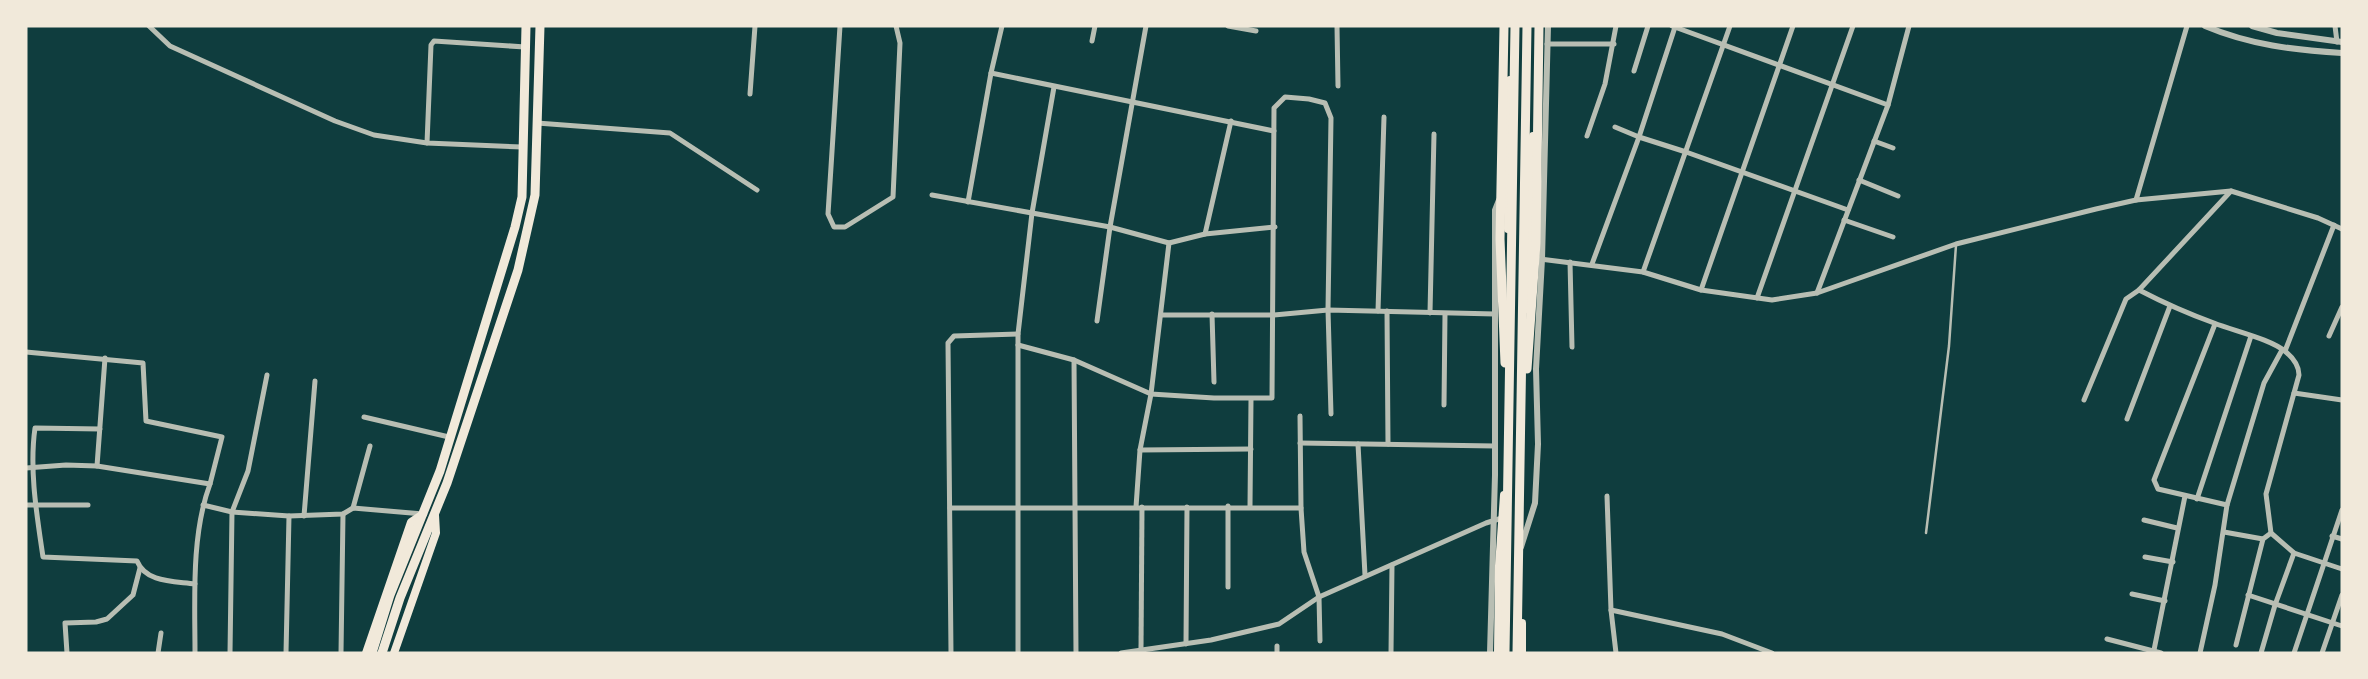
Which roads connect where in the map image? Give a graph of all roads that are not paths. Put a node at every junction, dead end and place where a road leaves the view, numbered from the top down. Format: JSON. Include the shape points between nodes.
{"nodes":[{"id":1,"x":148,"y":26,"type":"edge"},
{"id":2,"x":526,"y":26,"type":"edge"},
{"id":3,"x":540,"y":26,"type":"edge"},
{"id":4,"x":755,"y":26,"type":"edge"},
{"id":5,"x":840,"y":26,"type":"edge"},
{"id":6,"x":896,"y":26,"type":"edge"},
{"id":7,"x":1002,"y":26,"type":"edge"},
{"id":8,"x":1095,"y":26,"type":"edge"},
{"id":9,"x":1146,"y":26,"type":"edge"},
{"id":10,"x":1228,"y":26,"type":"edge"},
{"id":11,"x":1337,"y":26,"type":"edge"},
{"id":12,"x":1504,"y":26,"type":"edge"},
{"id":13,"x":1512,"y":26,"type":"edge"},
{"id":14,"x":1516,"y":26,"type":"edge"},
{"id":15,"x":1527,"y":26,"type":"edge"},
{"id":16,"x":1537,"y":26,"type":"edge"},
{"id":17,"x":1548,"y":26,"type":"edge"},
{"id":18,"x":1616,"y":26,"type":"edge"},
{"id":19,"x":1648,"y":26,"type":"edge"},
{"id":20,"x":1730,"y":26,"type":"edge"},
{"id":21,"x":1793,"y":26,"type":"edge"},
{"id":22,"x":1853,"y":26,"type":"edge"},
{"id":23,"x":1909,"y":26,"type":"edge"},
{"id":24,"x":2187,"y":26,"type":"edge"},
{"id":25,"x":2206,"y":26,"type":"edge"},
{"id":26,"x":2252,"y":26,"type":"edge"},
{"id":27,"x":2335,"y":26,"type":"edge"},
{"id":28,"x":1673,"y":27,"type":"edge"},
{"id":29,"x":1256,"y":31,"type":"dead end"},
{"id":30,"x":1092,"y":41,"type":"dead end"},
{"id":31,"x":2339,"y":42,"type":"edge"},
{"id":32,"x":1547,"y":44,"type":"junction"},
{"id":33,"x":1614,"y":44,"type":"junction"},
{"id":34,"x":1724,"y":45,"type":"junction"},
{"id":35,"x":525,"y":47,"type":"junction"},
{"id":36,"x":2342,"y":54,"type":"edge"},
{"id":37,"x":1781,"y":65,"type":"junction"},
{"id":38,"x":1634,"y":71,"type":"dead end"},
{"id":39,"x":991,"y":73,"type":"junction"},
{"id":40,"x":1833,"y":85,"type":"junction"},
{"id":41,"x":1338,"y":86,"type":"dead end"},
{"id":42,"x":1054,"y":88,"type":"junction"},
{"id":43,"x":750,"y":94,"type":"dead end"},
{"id":44,"x":1133,"y":102,"type":"junction"},
{"id":45,"x":1888,"y":105,"type":"junction"},
{"id":46,"x":1384,"y":116,"type":"dead end"},
{"id":47,"x":1231,"y":120,"type":"junction"},
{"id":48,"x":537,"y":123,"type":"junction"},
{"id":49,"x":1615,"y":127,"type":"dead end"},
{"id":50,"x":1274,"y":131,"type":"junction"},
{"id":51,"x":1434,"y":134,"type":"dead end"},
{"id":52,"x":1587,"y":136,"type":"dead end"},
{"id":53,"x":1639,"y":137,"type":"junction"},
{"id":54,"x":1874,"y":141,"type":"junction"},
{"id":55,"x":427,"y":143,"type":"junction"},
{"id":56,"x":522,"y":147,"type":"junction"},
{"id":57,"x":1893,"y":148,"type":"dead end"},
{"id":58,"x":1686,"y":152,"type":"junction"},
{"id":59,"x":1743,"y":172,"type":"junction"},
{"id":60,"x":1508,"y":177,"type":"junction"},
{"id":61,"x":1859,"y":180,"type":"junction"},
{"id":62,"x":757,"y":190,"type":"dead end"},
{"id":63,"x":2231,"y":191,"type":"junction"},
{"id":64,"x":1796,"y":192,"type":"junction"},
{"id":65,"x":932,"y":195,"type":"dead end"},
{"id":66,"x":1898,"y":196,"type":"dead end"},
{"id":67,"x":2136,"y":200,"type":"junction"},
{"id":68,"x":968,"y":202,"type":"junction"},
{"id":69,"x":1848,"y":210,"type":"junction"},
{"id":70,"x":1032,"y":213,"type":"junction"},
{"id":71,"x":1844,"y":220,"type":"junction"},
{"id":72,"x":2334,"y":225,"type":"junction"},
{"id":73,"x":1110,"y":227,"type":"junction"},
{"id":74,"x":1275,"y":227,"type":"junction"},
{"id":75,"x":2342,"y":229,"type":"edge"},
{"id":76,"x":1205,"y":234,"type":"junction"},
{"id":77,"x":1893,"y":237,"type":"dead end"},
{"id":78,"x":1169,"y":242,"type":"junction"},
{"id":79,"x":1956,"y":244,"type":"junction"},
{"id":80,"x":1529,"y":259,"type":"junction"},
{"id":81,"x":1542,"y":259,"type":"junction"},
{"id":82,"x":1570,"y":262,"type":"junction"},
{"id":83,"x":1592,"y":264,"type":"junction"},
{"id":84,"x":1643,"y":272,"type":"junction"},
{"id":85,"x":1702,"y":290,"type":"junction"},
{"id":86,"x":2139,"y":290,"type":"junction"},
{"id":87,"x":1817,"y":293,"type":"junction"},
{"id":88,"x":1757,"y":298,"type":"junction"},
{"id":89,"x":2170,"y":306,"type":"junction"},
{"id":90,"x":2342,"y":307,"type":"edge"},
{"id":91,"x":1328,"y":310,"type":"junction"},
{"id":92,"x":1378,"y":311,"type":"junction"},
{"id":93,"x":1387,"y":311,"type":"junction"},
{"id":94,"x":1430,"y":313,"type":"junction"},
{"id":95,"x":1212,"y":314,"type":"junction"},
{"id":96,"x":1445,"y":314,"type":"junction"},
{"id":97,"x":1494,"y":314,"type":"junction"},
{"id":98,"x":1162,"y":315,"type":"junction"},
{"id":99,"x":1274,"y":315,"type":"junction"},
{"id":100,"x":1097,"y":321,"type":"dead end"},
{"id":101,"x":2215,"y":324,"type":"junction"},
{"id":102,"x":1018,"y":334,"type":"junction"},
{"id":103,"x":2251,"y":336,"type":"junction"},
{"id":104,"x":2329,"y":336,"type":"dead end"},
{"id":105,"x":1018,"y":345,"type":"junction"},
{"id":106,"x":1572,"y":347,"type":"dead end"},
{"id":107,"x":2284,"y":351,"type":"junction"},
{"id":108,"x":26,"y":352,"type":"edge"},
{"id":109,"x":105,"y":358,"type":"junction"},
{"id":110,"x":1074,"y":360,"type":"junction"},
{"id":111,"x":1523,"y":369,"type":"junction"},
{"id":112,"x":1536,"y":369,"type":"junction"},
{"id":113,"x":267,"y":375,"type":"dead end"},
{"id":114,"x":315,"y":381,"type":"dead end"},
{"id":115,"x":1214,"y":382,"type":"dead end"},
{"id":116,"x":2294,"y":393,"type":"junction"},
{"id":117,"x":1151,"y":394,"type":"junction"},
{"id":118,"x":1251,"y":399,"type":"junction"},
{"id":119,"x":2084,"y":400,"type":"dead end"},
{"id":120,"x":2342,"y":400,"type":"edge"},
{"id":121,"x":1444,"y":405,"type":"dead end"},
{"id":122,"x":1330,"y":414,"type":"dead end"},
{"id":123,"x":1300,"y":416,"type":"dead end"},
{"id":124,"x":364,"y":417,"type":"dead end"},
{"id":125,"x":2127,"y":418,"type":"dead end"},
{"id":126,"x":100,"y":428,"type":"junction"},
{"id":127,"x":450,"y":437,"type":"junction"},
{"id":128,"x":1300,"y":443,"type":"junction"},
{"id":129,"x":1358,"y":444,"type":"junction"},
{"id":130,"x":1388,"y":444,"type":"junction"},
{"id":131,"x":370,"y":446,"type":"dead end"},
{"id":132,"x":1494,"y":446,"type":"junction"},
{"id":133,"x":1251,"y":449,"type":"junction"},
{"id":134,"x":1140,"y":450,"type":"junction"},
{"id":135,"x":97,"y":466,"type":"junction"},
{"id":136,"x":34,"y":467,"type":"junction"},
{"id":137,"x":26,"y":468,"type":"edge"},
{"id":138,"x":1509,"y":469,"type":"junction"},
{"id":139,"x":1520,"y":469,"type":"junction"},
{"id":140,"x":210,"y":484,"type":"junction"},
{"id":141,"x":1607,"y":496,"type":"dead end"},
{"id":142,"x":2185,"y":496,"type":"junction"},
{"id":143,"x":2197,"y":499,"type":"junction"},
{"id":144,"x":26,"y":505,"type":"edge"},
{"id":145,"x":203,"y":505,"type":"junction"},
{"id":146,"x":2227,"y":505,"type":"junction"},
{"id":147,"x":36,"y":506,"type":"junction"},
{"id":148,"x":88,"y":506,"type":"dead end"},
{"id":149,"x":1228,"y":506,"type":"junction"},
{"id":150,"x":1250,"y":506,"type":"junction"},
{"id":151,"x":1019,"y":507,"type":"junction"},
{"id":152,"x":1139,"y":507,"type":"junction"},
{"id":153,"x":1187,"y":507,"type":"junction"},
{"id":154,"x":353,"y":508,"type":"junction"},
{"id":155,"x":950,"y":508,"type":"junction"},
{"id":156,"x":1075,"y":508,"type":"junction"},
{"id":157,"x":1300,"y":508,"type":"junction"},
{"id":158,"x":2342,"y":510,"type":"edge"},
{"id":159,"x":232,"y":512,"type":"junction"},
{"id":160,"x":343,"y":514,"type":"junction"},
{"id":161,"x":423,"y":514,"type":"junction"},
{"id":162,"x":435,"y":515,"type":"junction"},
{"id":163,"x":289,"y":516,"type":"junction"},
{"id":164,"x":304,"y":516,"type":"junction"},
{"id":165,"x":1502,"y":518,"type":"junction"},
{"id":166,"x":2144,"y":520,"type":"dead end"},
{"id":167,"x":1492,"y":521,"type":"junction"},
{"id":168,"x":2177,"y":528,"type":"junction"},
{"id":169,"x":2224,"y":532,"type":"junction"},
{"id":170,"x":1926,"y":533,"type":"dead end"},
{"id":171,"x":2271,"y":533,"type":"junction"},
{"id":172,"x":2332,"y":536,"type":"junction"},
{"id":173,"x":2263,"y":539,"type":"junction"},
{"id":174,"x":2342,"y":539,"type":"edge"},
{"id":175,"x":1521,"y":547,"type":"junction"},
{"id":176,"x":2294,"y":553,"type":"junction"},
{"id":177,"x":2145,"y":557,"type":"dead end"},
{"id":178,"x":2173,"y":562,"type":"junction"},
{"id":179,"x":2322,"y":562,"type":"junction"},
{"id":180,"x":1392,"y":565,"type":"junction"},
{"id":181,"x":140,"y":568,"type":"junction"},
{"id":182,"x":2342,"y":569,"type":"edge"},
{"id":183,"x":1365,"y":575,"type":"junction"},
{"id":184,"x":195,"y":584,"type":"junction"},
{"id":185,"x":1228,"y":587,"type":"dead end"},
{"id":186,"x":2132,"y":594,"type":"dead end"},
{"id":187,"x":2342,"y":595,"type":"edge"},
{"id":188,"x":2248,"y":596,"type":"junction"},
{"id":189,"x":1319,"y":597,"type":"junction"},
{"id":190,"x":2165,"y":601,"type":"junction"},
{"id":191,"x":2275,"y":605,"type":"junction"},
{"id":192,"x":1611,"y":610,"type":"junction"},
{"id":193,"x":2307,"y":615,"type":"junction"},
{"id":194,"x":2332,"y":623,"type":"junction"},
{"id":195,"x":2342,"y":626,"type":"edge"},
{"id":196,"x":161,"y":633,"type":"dead end"},
{"id":197,"x":2107,"y":639,"type":"dead end"},
{"id":198,"x":1320,"y":641,"type":"dead end"},
{"id":199,"x":1186,"y":644,"type":"junction"},
{"id":200,"x":2236,"y":645,"type":"dead end"},
{"id":201,"x":1277,"y":646,"type":"dead end"},
{"id":202,"x":1141,"y":650,"type":"junction"},
{"id":203,"x":2154,"y":650,"type":"junction"},
{"id":204,"x":1615,"y":651,"type":"edge"},
{"id":205,"x":67,"y":653,"type":"edge"},
{"id":206,"x":158,"y":653,"type":"edge"},
{"id":207,"x":195,"y":653,"type":"edge"},
{"id":208,"x":230,"y":653,"type":"edge"},
{"id":209,"x":286,"y":653,"type":"edge"},
{"id":210,"x":341,"y":653,"type":"edge"},
{"id":211,"x":366,"y":653,"type":"edge"},
{"id":212,"x":372,"y":653,"type":"edge"},
{"id":213,"x":382,"y":653,"type":"edge"},
{"id":214,"x":394,"y":653,"type":"edge"},
{"id":215,"x":951,"y":653,"type":"edge"},
{"id":216,"x":1018,"y":653,"type":"edge"},
{"id":217,"x":1076,"y":653,"type":"edge"},
{"id":218,"x":1121,"y":653,"type":"edge"},
{"id":219,"x":1276,"y":653,"type":"edge"},
{"id":220,"x":1392,"y":653,"type":"edge"},
{"id":221,"x":1490,"y":653,"type":"edge"},
{"id":222,"x":1498,"y":653,"type":"edge"},
{"id":223,"x":1506,"y":653,"type":"edge"},
{"id":224,"x":1517,"y":653,"type":"edge"},
{"id":225,"x":1522,"y":653,"type":"edge"},
{"id":226,"x":1622,"y":653,"type":"edge"},
{"id":227,"x":1772,"y":653,"type":"edge"},
{"id":228,"x":2160,"y":653,"type":"edge"},
{"id":229,"x":2200,"y":653,"type":"edge"},
{"id":230,"x":2261,"y":653,"type":"edge"},
{"id":231,"x":2294,"y":653,"type":"edge"},
{"id":232,"x":2322,"y":653,"type":"edge"}],
"edges":[{"from":1,"to":55,"type":"street","via":[[170,46],[335,120],[374,135]]},
{"from":2,"to":35,"type":"highway"},
{"from":3,"to":48,"type":"highway"},
{"from":4,"to":43,"type":"street"},
{"from":5,"to":6,"type":"street","via":[[828,214],[834,227],[845,227],[892,197],[900,43]]},
{"from":7,"to":39,"type":"street"},
{"from":8,"to":30,"type":"street"},
{"from":9,"to":44,"type":"street"},
{"from":10,"to":29,"type":"street"},
{"from":11,"to":41,"type":"street"},
{"from":12,"to":138,"type":"highway","via":[[1500,256]]},
{"from":13,"to":60,"type":"main road"},
{"from":14,"to":138,"type":"highway"},
{"from":15,"to":139,"type":"highway"},
{"from":16,"to":80,"type":"main road"},
{"from":16,"to":139,"type":"highway","via":[[1536,243]]},
{"from":17,"to":32,"type":"street"},
{"from":18,"to":33,"type":"street"},
{"from":19,"to":38,"type":"street"},
{"from":20,"to":34,"type":"street"},
{"from":21,"to":37,"type":"street"},
{"from":22,"to":40,"type":"street"},
{"from":23,"to":45,"type":"street"},
{"from":24,"to":67,"type":"street"},
{"from":25,"to":36,"type":"street","via":[[2240,40],[2284,49]]},
{"from":26,"to":31,"type":"street"},
{"from":27,"to":31,"type":"street"},
{"from":28,"to":34,"type":"street"},
{"from":28,"to":53,"type":"street"},
{"from":32,"to":33,"type":"street"},
{"from":32,"to":81,"type":"street"},
{"from":33,"to":52,"type":"street","via":[[1605,84]]},
{"from":34,"to":37,"type":"street"},
{"from":34,"to":58,"type":"street"},
{"from":35,"to":55,"type":"street","via":[[434,41],[431,45]]},
{"from":35,"to":56,"type":"highway"},
{"from":37,"to":40,"type":"street"},
{"from":37,"to":59,"type":"street"},
{"from":39,"to":42,"type":"street"},
{"from":39,"to":68,"type":"street"},
{"from":40,"to":45,"type":"street"},
{"from":40,"to":64,"type":"street"},
{"from":42,"to":44,"type":"street"},
{"from":42,"to":70,"type":"street"},
{"from":44,"to":47,"type":"street"},
{"from":44,"to":73,"type":"street"},
{"from":45,"to":54,"type":"street"},
{"from":46,"to":92,"type":"street"},
{"from":47,"to":50,"type":"street"},
{"from":47,"to":76,"type":"street"},
{"from":48,"to":62,"type":"street","via":[[670,133]]},
{"from":48,"to":162,"type":"highway","via":[[535,195],[518,270]]},
{"from":49,"to":53,"type":"street"},
{"from":50,"to":74,"type":"street"},
{"from":50,"to":91,"type":"street","via":[[1274,108],[1285,97],[1326,103],[1331,118]]},
{"from":51,"to":94,"type":"street"},
{"from":53,"to":58,"type":"street"},
{"from":53,"to":83,"type":"street"},
{"from":54,"to":57,"type":"street"},
{"from":54,"to":61,"type":"street"},
{"from":55,"to":56,"type":"street"},
{"from":56,"to":127,"type":"highway","via":[[522,197],[515,226]]},
{"from":58,"to":59,"type":"street"},
{"from":58,"to":84,"type":"street"},
{"from":59,"to":64,"type":"street"},
{"from":59,"to":85,"type":"street"},
{"from":60,"to":97,"type":"street","via":[[1494,210]]},
{"from":60,"to":165,"type":"main road","via":[[1507,446]]},
{"from":61,"to":66,"type":"street"},
{"from":61,"to":69,"type":"street"},
{"from":63,"to":67,"type":"street"},
{"from":63,"to":72,"type":"street"},
{"from":63,"to":86,"type":"street"},
{"from":64,"to":69,"type":"street"},
{"from":64,"to":88,"type":"street"},
{"from":65,"to":68,"type":"street"},
{"from":67,"to":79,"type":"street"},
{"from":68,"to":70,"type":"street"},
{"from":69,"to":71,"type":"street"},
{"from":70,"to":73,"type":"street"},
{"from":70,"to":102,"type":"street"},
{"from":71,"to":77,"type":"street"},
{"from":71,"to":87,"type":"street"},
{"from":72,"to":75,"type":"street"},
{"from":72,"to":107,"type":"street"},
{"from":73,"to":78,"type":"street"},
{"from":73,"to":100,"type":"street"},
{"from":74,"to":76,"type":"street"},
{"from":74,"to":99,"type":"street"},
{"from":76,"to":78,"type":"street"},
{"from":78,"to":98,"type":"street"},
{"from":79,"to":87,"type":"street"},
{"from":79,"to":170,"type":"lane","via":[[1949,346]]},
{"from":80,"to":81,"type":"street"},
{"from":80,"to":111,"type":"main road"},
{"from":81,"to":82,"type":"street"},
{"from":81,"to":112,"type":"street"},
{"from":82,"to":83,"type":"street"},
{"from":82,"to":106,"type":"street"},
{"from":83,"to":84,"type":"street"},
{"from":84,"to":85,"type":"street"},
{"from":85,"to":88,"type":"street"},
{"from":86,"to":89,"type":"street"},
{"from":86,"to":119,"type":"street","via":[[2126,300]]},
{"from":87,"to":88,"type":"street","via":[[1772,300]]},
{"from":89,"to":101,"type":"street"},
{"from":89,"to":125,"type":"street"},
{"from":90,"to":104,"type":"street"},
{"from":91,"to":92,"type":"street"},
{"from":91,"to":99,"type":"street"},
{"from":91,"to":122,"type":"street"},
{"from":92,"to":93,"type":"street"},
{"from":93,"to":94,"type":"street"},
{"from":93,"to":130,"type":"street"},
{"from":94,"to":96,"type":"street"},
{"from":95,"to":98,"type":"street"},
{"from":95,"to":99,"type":"street"},
{"from":95,"to":115,"type":"street"},
{"from":96,"to":97,"type":"street"},
{"from":96,"to":121,"type":"street"},
{"from":97,"to":132,"type":"street"},
{"from":98,"to":117,"type":"street"},
{"from":99,"to":118,"type":"street","via":[[1272,398]]},
{"from":101,"to":103,"type":"street"},
{"from":101,"to":142,"type":"street","via":[[2154,480],[2158,489]]},
{"from":102,"to":105,"type":"street"},
{"from":102,"to":155,"type":"street","via":[[954,336],[948,343]]},
{"from":103,"to":107,"type":"street"},
{"from":103,"to":143,"type":"street"},
{"from":105,"to":110,"type":"street"},
{"from":105,"to":151,"type":"street"},
{"from":107,"to":116,"type":"street","via":[[2299,368]]},
{"from":107,"to":146,"type":"street","via":[[2264,383]]},
{"from":108,"to":109,"type":"street"},
{"from":109,"to":126,"type":"street"},
{"from":109,"to":140,"type":"street","via":[[143,363],[146,421],[222,437]]},
{"from":110,"to":117,"type":"street"},
{"from":110,"to":156,"type":"street"},
{"from":111,"to":112,"type":"street"},
{"from":111,"to":175,"type":"main road"},
{"from":112,"to":175,"type":"street","via":[[1538,444],[1535,503]]},
{"from":113,"to":159,"type":"street","via":[[248,471]]},
{"from":114,"to":164,"type":"street"},
{"from":116,"to":120,"type":"street"},
{"from":116,"to":171,"type":"street","via":[[2266,494]]},
{"from":117,"to":118,"type":"street"},
{"from":117,"to":134,"type":"street"},
{"from":118,"to":133,"type":"street"},
{"from":123,"to":128,"type":"street"},
{"from":124,"to":127,"type":"street"},
{"from":126,"to":135,"type":"street"},
{"from":126,"to":136,"type":"street","via":[[36,427]]},
{"from":127,"to":161,"type":"highway"},
{"from":128,"to":129,"type":"street"},
{"from":128,"to":157,"type":"street"},
{"from":129,"to":130,"type":"street"},
{"from":129,"to":183,"type":"street"},
{"from":130,"to":132,"type":"street"},
{"from":131,"to":154,"type":"street"},
{"from":132,"to":167,"type":"street"},
{"from":133,"to":134,"type":"street"},
{"from":133,"to":150,"type":"street"},
{"from":134,"to":152,"type":"street"},
{"from":135,"to":136,"type":"street"},
{"from":135,"to":140,"type":"street"},
{"from":136,"to":137,"type":"street"},
{"from":136,"to":147,"type":"street"},
{"from":138,"to":223,"type":"highway"},
{"from":139,"to":224,"type":"highway"},
{"from":140,"to":145,"type":"street"},
{"from":141,"to":192,"type":"street"},
{"from":142,"to":143,"type":"street"},
{"from":142,"to":168,"type":"street"},
{"from":143,"to":146,"type":"street"},
{"from":144,"to":147,"type":"street"},
{"from":145,"to":159,"type":"street"},
{"from":145,"to":184,"type":"street"},
{"from":146,"to":169,"type":"street"},
{"from":147,"to":148,"type":"street"},
{"from":147,"to":181,"type":"street","via":[[44,558],[137,561]]},
{"from":149,"to":150,"type":"street"},
{"from":149,"to":153,"type":"street"},
{"from":149,"to":185,"type":"street"},
{"from":150,"to":157,"type":"street"},
{"from":151,"to":155,"type":"street"},
{"from":151,"to":156,"type":"street"},
{"from":151,"to":216,"type":"street"},
{"from":152,"to":153,"type":"street"},
{"from":152,"to":156,"type":"street"},
{"from":152,"to":202,"type":"street"},
{"from":153,"to":199,"type":"street"},
{"from":154,"to":160,"type":"street"},
{"from":154,"to":161,"type":"street"},
{"from":155,"to":215,"type":"street"},
{"from":156,"to":217,"type":"street"},
{"from":157,"to":189,"type":"street","via":[[1304,552]]},
{"from":158,"to":172,"type":"street"},
{"from":159,"to":163,"type":"street"},
{"from":159,"to":208,"type":"street"},
{"from":160,"to":164,"type":"street"},
{"from":160,"to":210,"type":"street"},
{"from":161,"to":211,"type":"main road","via":[[411,522]]},
{"from":161,"to":212,"type":"highway","via":[[390,595]]},
{"from":162,"to":213,"type":"highway","via":[[400,598]]},
{"from":162,"to":214,"type":"main road","via":[[436,533]]},
{"from":163,"to":164,"type":"street"},
{"from":163,"to":209,"type":"street"},
{"from":165,"to":167,"type":"street"},
{"from":165,"to":222,"type":"main road"},
{"from":166,"to":168,"type":"street"},
{"from":167,"to":180,"type":"street"},
{"from":167,"to":221,"type":"street"},
{"from":168,"to":178,"type":"street"},
{"from":169,"to":173,"type":"street"},
{"from":169,"to":229,"type":"street"},
{"from":171,"to":173,"type":"street"},
{"from":171,"to":176,"type":"street"},
{"from":172,"to":174,"type":"street"},
{"from":172,"to":179,"type":"street"},
{"from":173,"to":188,"type":"street"},
{"from":175,"to":225,"type":"main road"},
{"from":176,"to":179,"type":"street"},
{"from":176,"to":191,"type":"street"},
{"from":177,"to":178,"type":"street"},
{"from":178,"to":190,"type":"street"},
{"from":179,"to":182,"type":"street"},
{"from":179,"to":193,"type":"street"},
{"from":180,"to":183,"type":"street"},
{"from":180,"to":220,"type":"street"},
{"from":181,"to":184,"type":"street","via":[[160,580]]},
{"from":181,"to":205,"type":"street","via":[[133,595],[107,619],[66,623]]},
{"from":183,"to":189,"type":"street"},
{"from":184,"to":207,"type":"street"},
{"from":186,"to":190,"type":"street"},
{"from":187,"to":194,"type":"street"},
{"from":188,"to":191,"type":"street"},
{"from":188,"to":200,"type":"street"},
{"from":189,"to":198,"type":"street"},
{"from":189,"to":199,"type":"street","via":[[1279,624]]},
{"from":190,"to":203,"type":"street"},
{"from":191,"to":193,"type":"street"},
{"from":191,"to":230,"type":"street"},
{"from":192,"to":204,"type":"street"},
{"from":192,"to":227,"type":"street","via":[[1722,634]]},
{"from":193,"to":194,"type":"street"},
{"from":193,"to":231,"type":"street"},
{"from":194,"to":195,"type":"street"},
{"from":194,"to":232,"type":"street"},
{"from":196,"to":206,"type":"street"},
{"from":197,"to":203,"type":"street"},
{"from":199,"to":202,"type":"street"},
{"from":201,"to":219,"type":"street"},
{"from":202,"to":218,"type":"street"},
{"from":203,"to":228,"type":"street"},
{"from":204,"to":226,"type":"street"}]}
